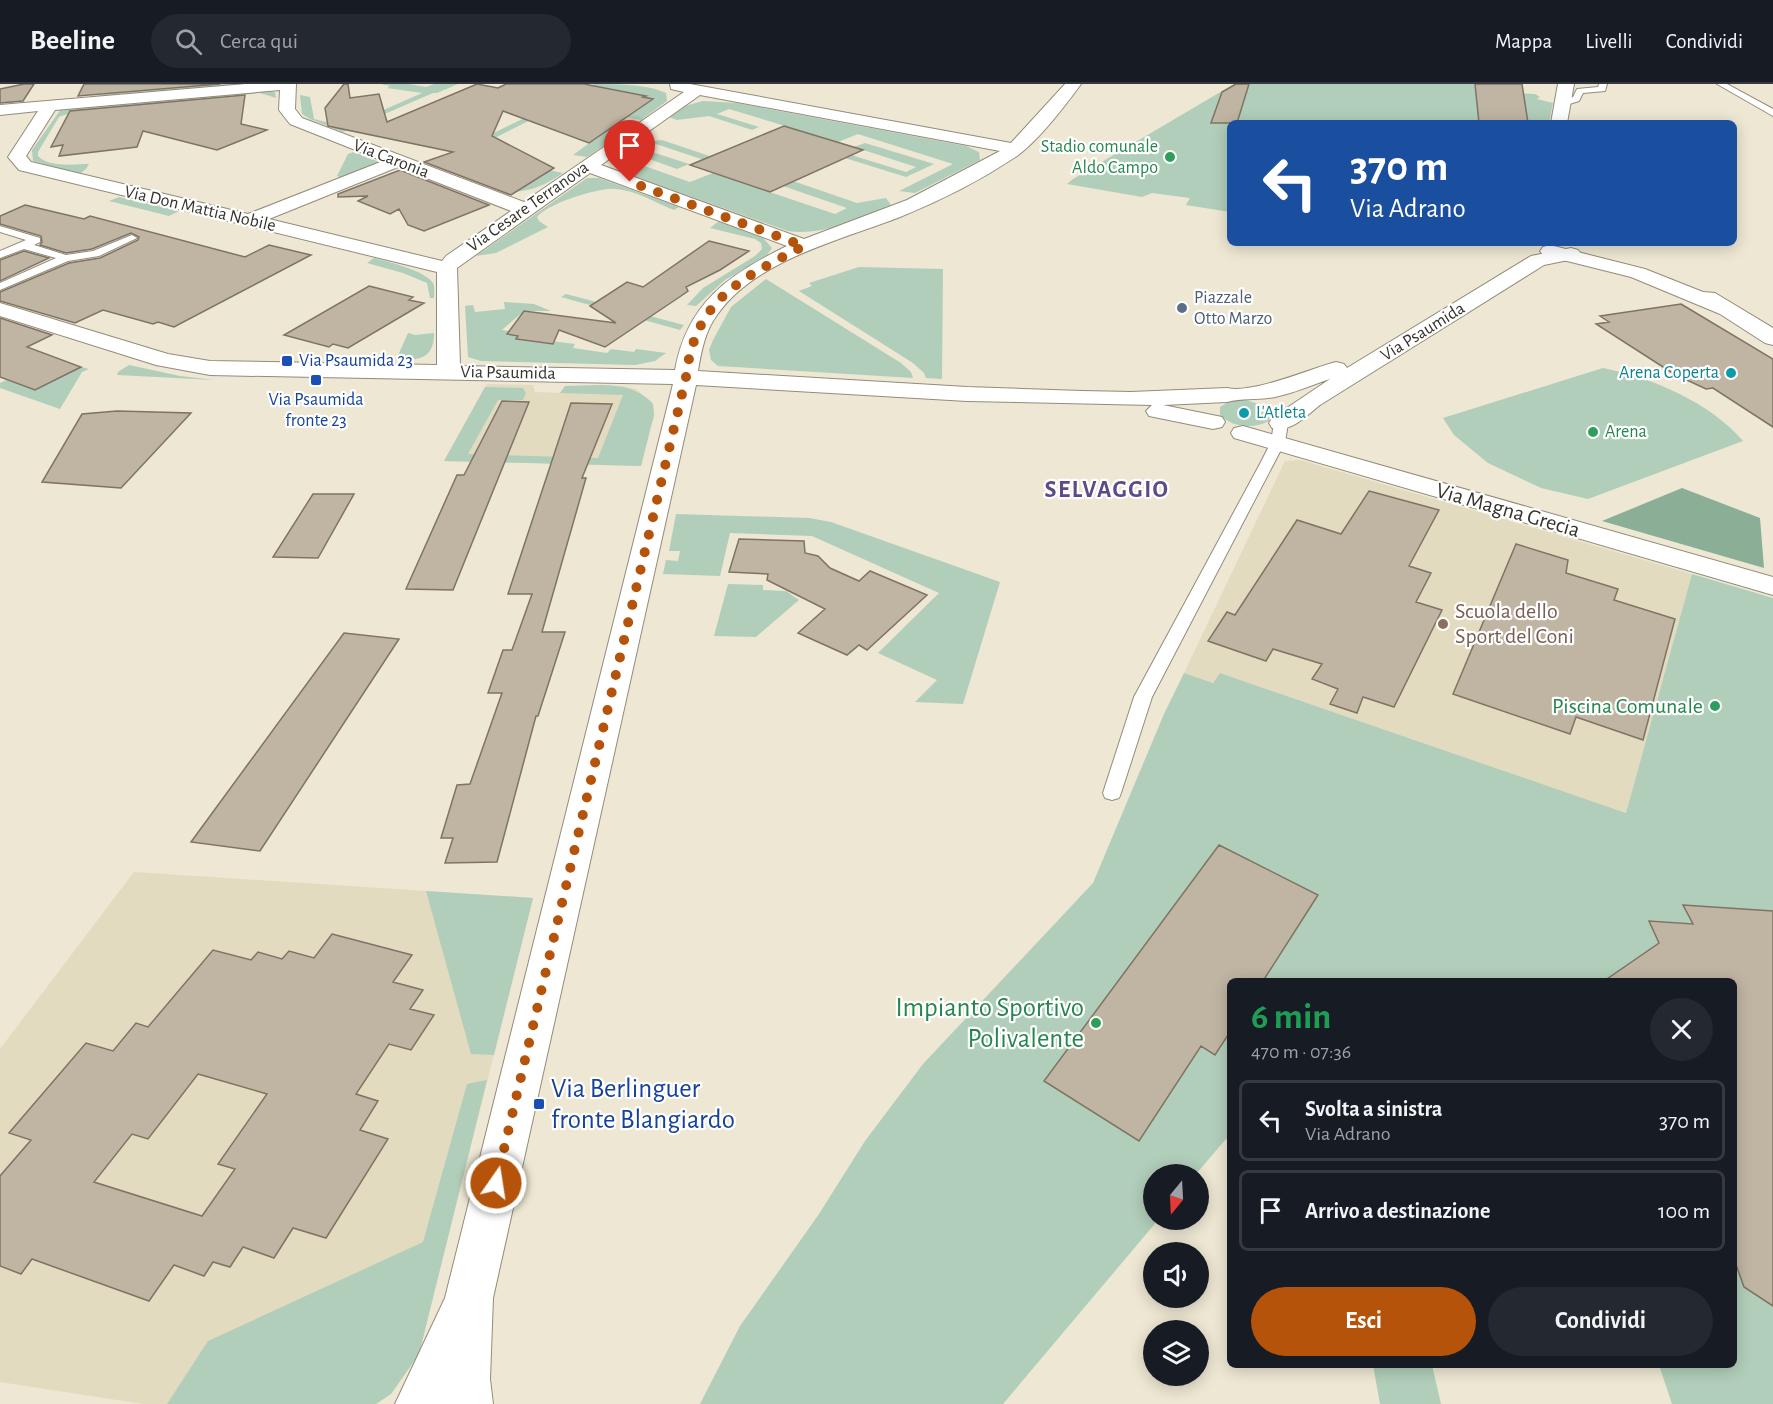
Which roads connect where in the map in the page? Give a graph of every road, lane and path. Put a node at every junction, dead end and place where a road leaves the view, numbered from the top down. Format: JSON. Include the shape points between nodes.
{"nodes":[{"id":1,"x":666,"y":84,"type":"edge"},
{"id":2,"x":1073,"y":84,"type":"edge"},
{"id":3,"x":1566,"y":84,"type":"edge"},
{"id":4,"x":1603,"y":84,"type":"edge"},
{"id":5,"x":1721,"y":84,"type":"edge"},
{"id":6,"x":288,"y":85,"type":"edge"},
{"id":7,"x":697,"y":90,"type":"junction"},
{"id":8,"x":1563,"y":103,"type":"junction"},
{"id":9,"x":50,"y":106,"type":"junction"},
{"id":10,"x":0,"y":110,"type":"edge"},
{"id":11,"x":1773,"y":113,"type":"edge"},
{"id":12,"x":1560,"y":120,"type":"edge"},
{"id":13,"x":1015,"y":149,"type":"junction"},
{"id":14,"x":397,"y":161,"type":"junction"},
{"id":15,"x":586,"y":166,"type":"junction"},
{"id":16,"x":524,"y":209,"type":"junction"},
{"id":17,"x":251,"y":220,"type":"junction"},
{"id":18,"x":0,"y":229,"type":"edge"},
{"id":19,"x":132,"y":238,"type":"dead end"},
{"id":20,"x":23,"y":245,"type":"junction"},
{"id":21,"x":804,"y":246,"type":"junction"},
{"id":22,"x":1594,"y":246,"type":"edge"},
{"id":23,"x":1549,"y":249,"type":"edge"},
{"id":24,"x":1637,"y":254,"type":"dead end"},
{"id":25,"x":0,"y":255,"type":"edge"},
{"id":26,"x":66,"y":258,"type":"junction"},
{"id":27,"x":447,"y":268,"type":"junction"},
{"id":28,"x":0,"y":287,"type":"edge"},
{"id":29,"x":0,"y":309,"type":"edge"},
{"id":30,"x":1726,"y":309,"type":"junction"},
{"id":31,"x":1773,"y":338,"type":"edge"},
{"id":32,"x":449,"y":372,"type":"junction"},
{"id":33,"x":686,"y":377,"type":"junction"},
{"id":34,"x":1235,"y":395,"type":"junction"},
{"id":35,"x":1025,"y":397,"type":"junction"},
{"id":36,"x":1213,"y":422,"type":"junction"},
{"id":37,"x":1279,"y":433,"type":"junction"},
{"id":38,"x":1773,"y":586,"type":"edge"},
{"id":39,"x":1112,"y":793,"type":"dead end"},
{"id":40,"x":469,"y":1298,"type":"junction"},
{"id":41,"x":420,"y":1404,"type":"edge"},
{"id":42,"x":468,"y":1404,"type":"edge"}],
"edges":[{"from":1,"to":7,"type":"street"},
{"from":2,"to":13,"type":"street"},
{"from":3,"to":8,"type":"street"},
{"from":4,"to":8,"type":"lane","via":[[1602,88],[1580,91],[1576,99]]},
{"from":5,"to":11,"type":"lane"},
{"from":6,"to":9,"type":"street"},
{"from":6,"to":14,"type":"street","name":"Via Caronia","via":[[287,110],[296,121]]},
{"from":7,"to":13,"type":"street"},
{"from":7,"to":15,"type":"street","name":"Via Cesare Terranova"},
{"from":8,"to":12,"type":"street"},
{"from":9,"to":10,"type":"street"},
{"from":9,"to":17,"type":"street","name":"Via Don Mattia Nobile","via":[[20,152],[18,158],[25,166]]},
{"from":13,"to":21,"type":"street","via":[[892,213]]},
{"from":14,"to":16,"type":"street","name":"Via Caronia"},
{"from":14,"to":17,"type":"street"},
{"from":15,"to":16,"type":"street","name":"Via Cesare Terranova"},
{"from":15,"to":21,"type":"street"},
{"from":16,"to":27,"type":"street","name":"Via Cesare Terranova"},
{"from":17,"to":27,"type":"street","name":"Via Don Mattia Nobile"},
{"from":18,"to":20,"type":"lane","via":[[36,240]]},
{"from":19,"to":26,"type":"lane","via":[[95,254]]},
{"from":20,"to":25,"type":"lane"},
{"from":20,"to":26,"type":"lane"},
{"from":21,"to":33,"type":"street","via":[[757,271],[726,292],[710,309],[689,352]]},
{"from":22,"to":23,"type":"street","via":[[1588,252]]},
{"from":23,"to":30,"type":"street","via":[[1638,273]]},
{"from":23,"to":34,"type":"street","name":"Via Psaumida","via":[[1528,255],[1336,369],[1274,390]]},
{"from":23,"to":37,"type":"street","name":"Via Psaumida","via":[[1538,260],[1312,400]]},
{"from":24,"to":30,"type":"street"},
{"from":26,"to":28,"type":"lane"},
{"from":27,"to":32,"type":"street","name":"Via Cesare Terranova"},
{"from":29,"to":32,"type":"street","name":"Via Psaumida","via":[[164,360],[210,368]]},
{"from":30,"to":31,"type":"street"},
{"from":32,"to":33,"type":"street","name":"Via Psaumida"},
{"from":33,"to":35,"type":"street","name":"Via Psaumida"},
{"from":33,"to":40,"type":"street"},
{"from":34,"to":35,"type":"street","name":"Via Psaumida","via":[[1131,399]]},
{"from":34,"to":36,"type":"street","via":[[1218,397],[1206,405],[1205,411]]},
{"from":34,"to":37,"type":"street","via":[[1263,399],[1278,408],[1283,418]]},
{"from":35,"to":36,"type":"street","name":"Via Magna Grecia"},
{"from":36,"to":37,"type":"street","name":"Via Magna Grecia","via":[[1243,433]]},
{"from":37,"to":38,"type":"street","name":"Via Magna Grecia"},
{"from":37,"to":39,"type":"lane","via":[[1143,697]]},
{"from":40,"to":41,"type":"street"},
{"from":40,"to":42,"type":"street","via":[[465,1379]]}]}
